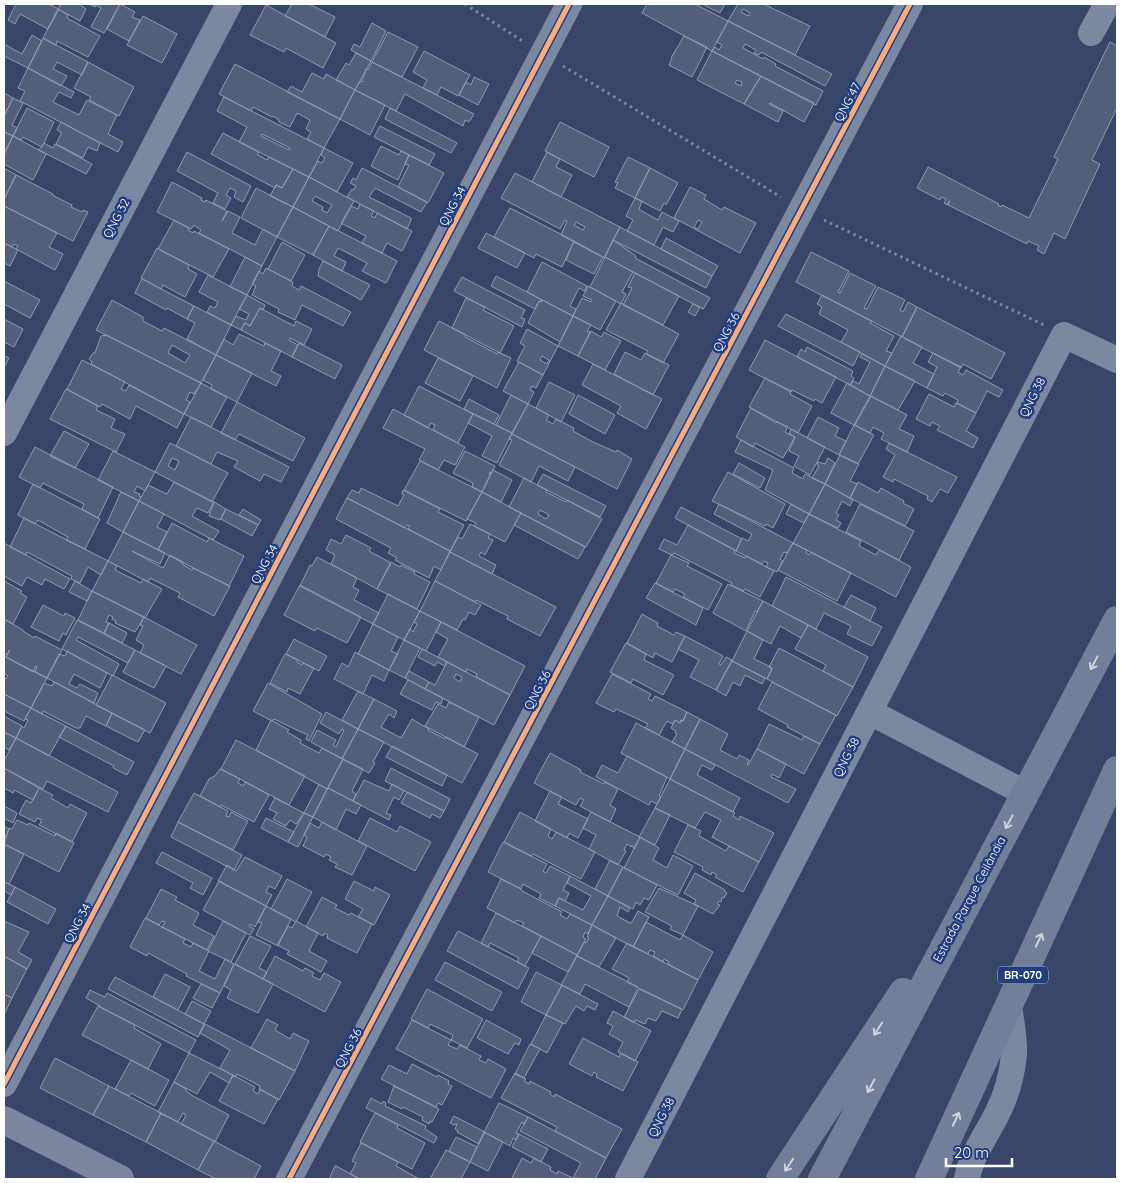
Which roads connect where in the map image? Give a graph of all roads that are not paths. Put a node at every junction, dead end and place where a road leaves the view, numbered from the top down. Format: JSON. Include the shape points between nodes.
{"nodes":[{"id":1,"x":229,"y":4,"type":"edge"},
{"id":2,"x":569,"y":4,"type":"edge"},
{"id":3,"x":910,"y":4,"type":"edge"},
{"id":4,"x":1107,"y":4,"type":"edge"},
{"id":5,"x":1091,"y":33,"type":"dead end"},
{"id":6,"x":802,"y":210,"type":"joint"},
{"id":7,"x":1117,"y":360,"type":"edge"},
{"id":8,"x":4,"y":433,"type":"edge"},
{"id":9,"x":1117,"y":620,"type":"edge"},
{"id":10,"x":870,"y":712,"type":"junction"},
{"id":11,"x":1117,"y":770,"type":"edge"},
{"id":12,"x":1025,"y":793,"type":"junction"},
{"id":13,"x":991,"y":857,"type":"junction"},
{"id":14,"x":1009,"y":1005,"type":"junction"},
{"id":15,"x":4,"y":1084,"type":"edge"},
{"id":16,"x":4,"y":1120,"type":"edge"},
{"id":17,"x":120,"y":1179,"type":"edge"},
{"id":18,"x":289,"y":1179,"type":"edge"},
{"id":19,"x":628,"y":1179,"type":"edge"},
{"id":20,"x":780,"y":1179,"type":"edge"},
{"id":21,"x":822,"y":1179,"type":"edge"},
{"id":22,"x":929,"y":1179,"type":"edge"},
{"id":23,"x":966,"y":1179,"type":"edge"}],
"edges":[{"from":1,"to":8,"type":"street","name":"QNG 32"},
{"from":2,"to":15,"type":"street","name":"QNG 34"},
{"from":3,"to":6,"type":"street","name":"QNG 47"},
{"from":4,"to":5,"type":"street"},
{"from":6,"to":18,"type":"street","name":"QNG 36"},
{"from":7,"to":10,"type":"street","name":"QNG 38","via":[[1064,335]]},
{"from":9,"to":12,"type":"highway","name":"Estrada Parque Ceilândia","one_way":true},
{"from":10,"to":12,"type":"street"},
{"from":10,"to":19,"type":"street","name":"QNG 38"},
{"from":14,"to":11,"type":"highway","number":"BR-070","one_way":true},
{"from":12,"to":13,"type":"highway","name":"Estrada Parque Ceilândia","one_way":true},
{"from":13,"to":20,"type":"highway","one_way":true},
{"from":13,"to":21,"type":"highway","name":"Estrada Parque Ceilândia","one_way":true},
{"from":22,"to":14,"type":"highway","number":"BR-070","one_way":true},
{"from":14,"to":23,"type":"street","via":[[1014,1054],[1011,1072],[997,1115],[977,1148]]},
{"from":16,"to":17,"type":"main road"}]}
